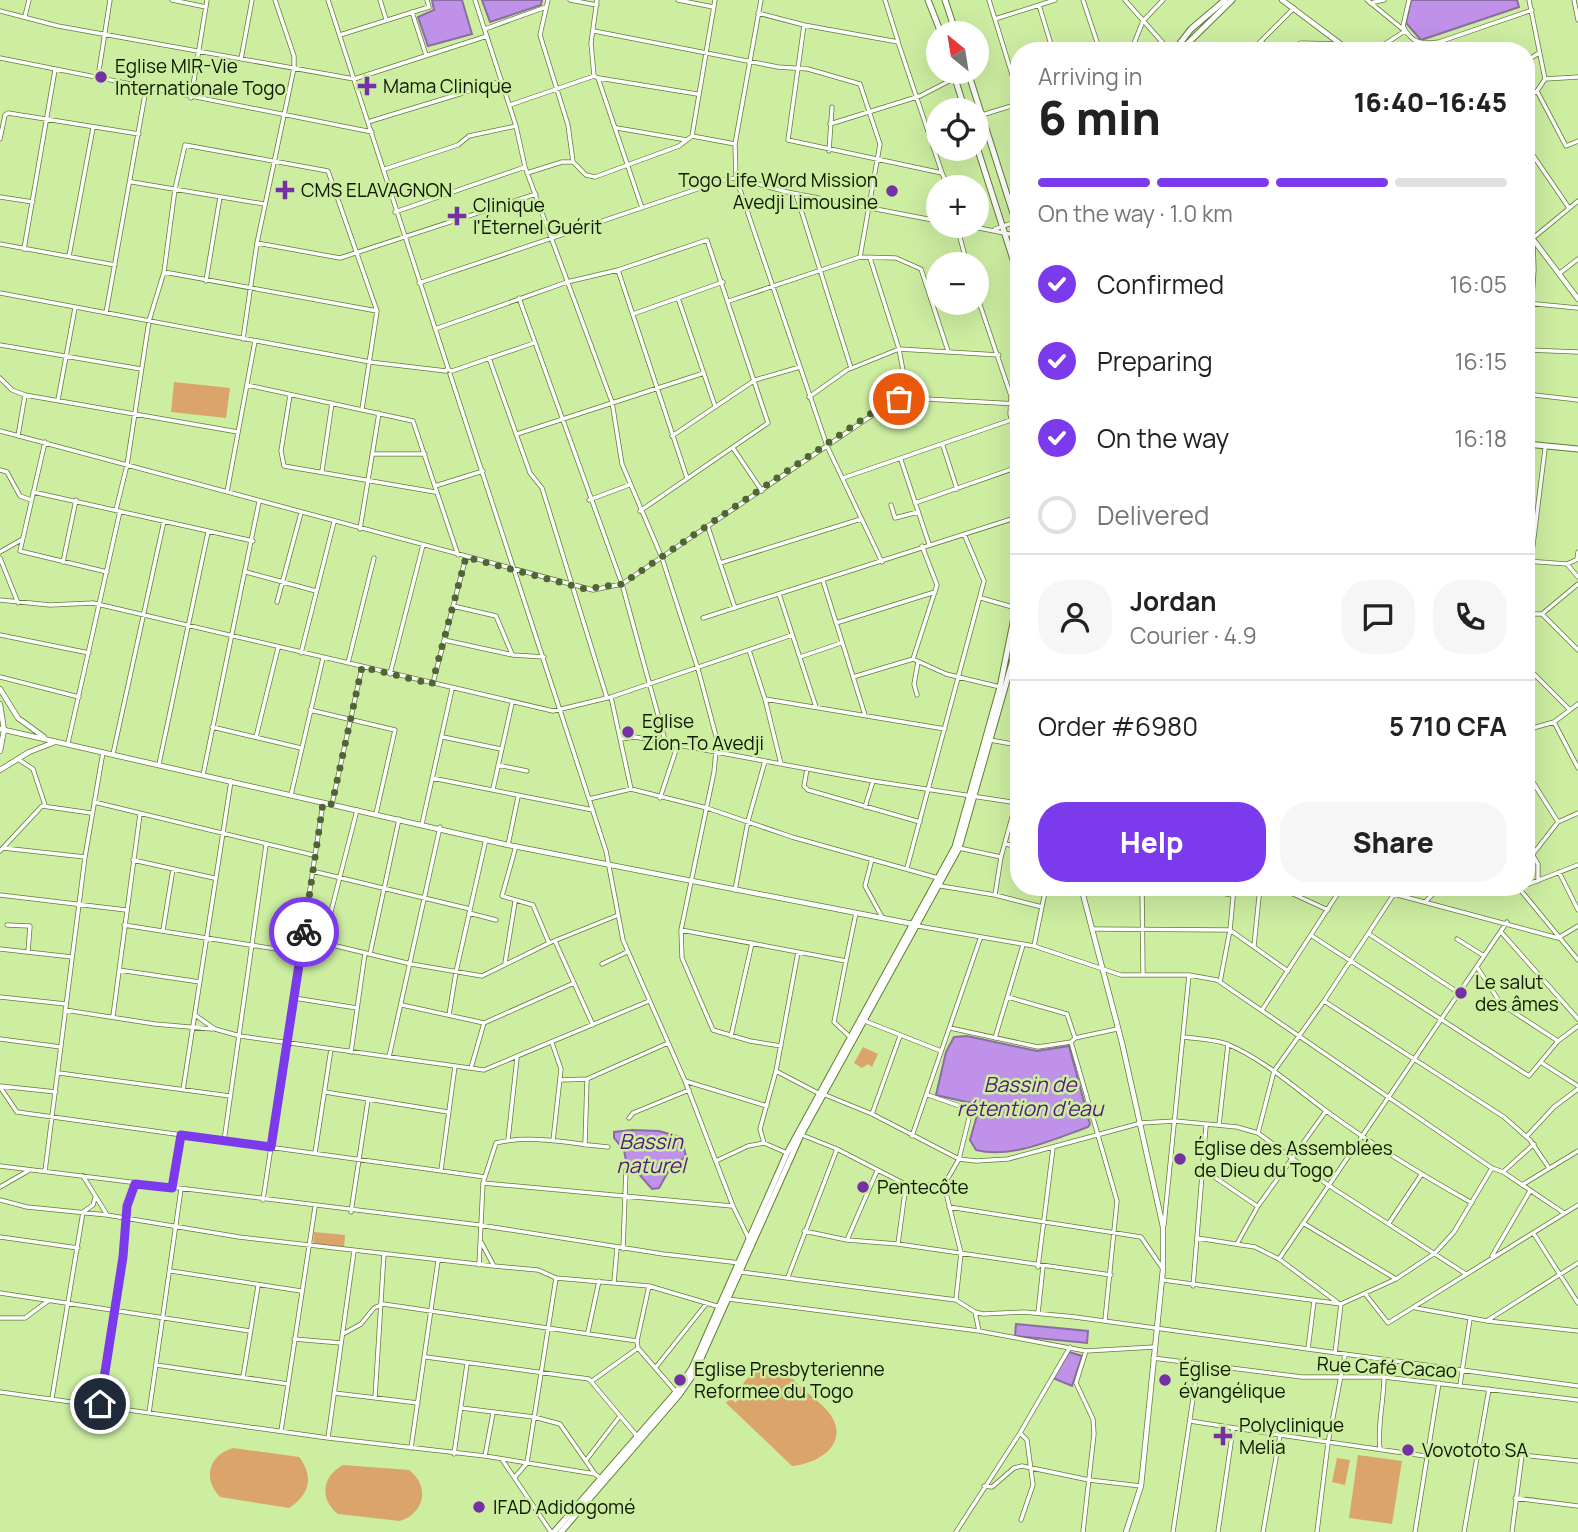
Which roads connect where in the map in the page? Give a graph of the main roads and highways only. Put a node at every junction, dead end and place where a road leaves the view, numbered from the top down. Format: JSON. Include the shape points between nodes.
{"nodes":[{"id":1,"x":928,"y":0,"type":"edge"},
{"id":2,"x":945,"y":0,"type":"edge"},
{"id":3,"x":1225,"y":0,"type":"edge"},
{"id":4,"x":1233,"y":0,"type":"edge"},
{"id":5,"x":936,"y":21,"type":"edge"},
{"id":6,"x":952,"y":21,"type":"edge"},
{"id":7,"x":1180,"y":42,"type":"edge"},
{"id":8,"x":1189,"y":42,"type":"edge"},
{"id":9,"x":972,"y":84,"type":"edge"},
{"id":10,"x":982,"y":161,"type":"edge"},
{"id":11,"x":1010,"y":201,"type":"edge"},
{"id":12,"x":1010,"y":247,"type":"edge"},
{"id":13,"x":1535,"y":447,"type":"edge"},
{"id":14,"x":1535,"y":447,"type":"edge"},
{"id":15,"x":1578,"y":449,"type":"edge"},
{"id":16,"x":1010,"y":661,"type":"edge"},
{"id":17,"x":1010,"y":669,"type":"edge"},
{"id":18,"x":1009,"y":673,"type":"joint"},
{"id":19,"x":972,"y":795,"type":"junction"},
{"id":20,"x":916,"y":925,"type":"junction"},
{"id":21,"x":821,"y":1094,"type":"junction"},
{"id":22,"x":740,"y":1263,"type":"junction"},
{"id":23,"x":600,"y":1477,"type":"junction"},
{"id":24,"x":552,"y":1532,"type":"edge"},
{"id":25,"x":561,"y":1532,"type":"edge"}],
"edges":[{"from":1,"to":5,"type":"main road"},
{"from":2,"to":6,"type":"main road"},
{"from":3,"to":7,"type":"main road"},
{"from":4,"to":8,"type":"main road"},
{"from":9,"to":11,"type":"main road"},
{"from":10,"to":12,"type":"main road"},
{"from":13,"to":15,"type":"main road"},
{"from":14,"to":15,"type":"main road"},
{"from":16,"to":19,"type":"main road"},
{"from":17,"to":18,"type":"main road"},
{"from":18,"to":19,"type":"main road"},
{"from":19,"to":20,"type":"main road","via":[[955,847]]},
{"from":19,"to":20,"type":"main road","via":[[960,848]]},
{"from":20,"to":21,"type":"main road"},
{"from":20,"to":21,"type":"main road"},
{"from":21,"to":22,"type":"main road"},
{"from":21,"to":22,"type":"main road","via":[[787,1153]]},
{"from":22,"to":23,"type":"main road","via":[[692,1368]]},
{"from":22,"to":23,"type":"main road","via":[[695,1372]]},
{"from":23,"to":24,"type":"main road"},
{"from":23,"to":25,"type":"main road"}]}
